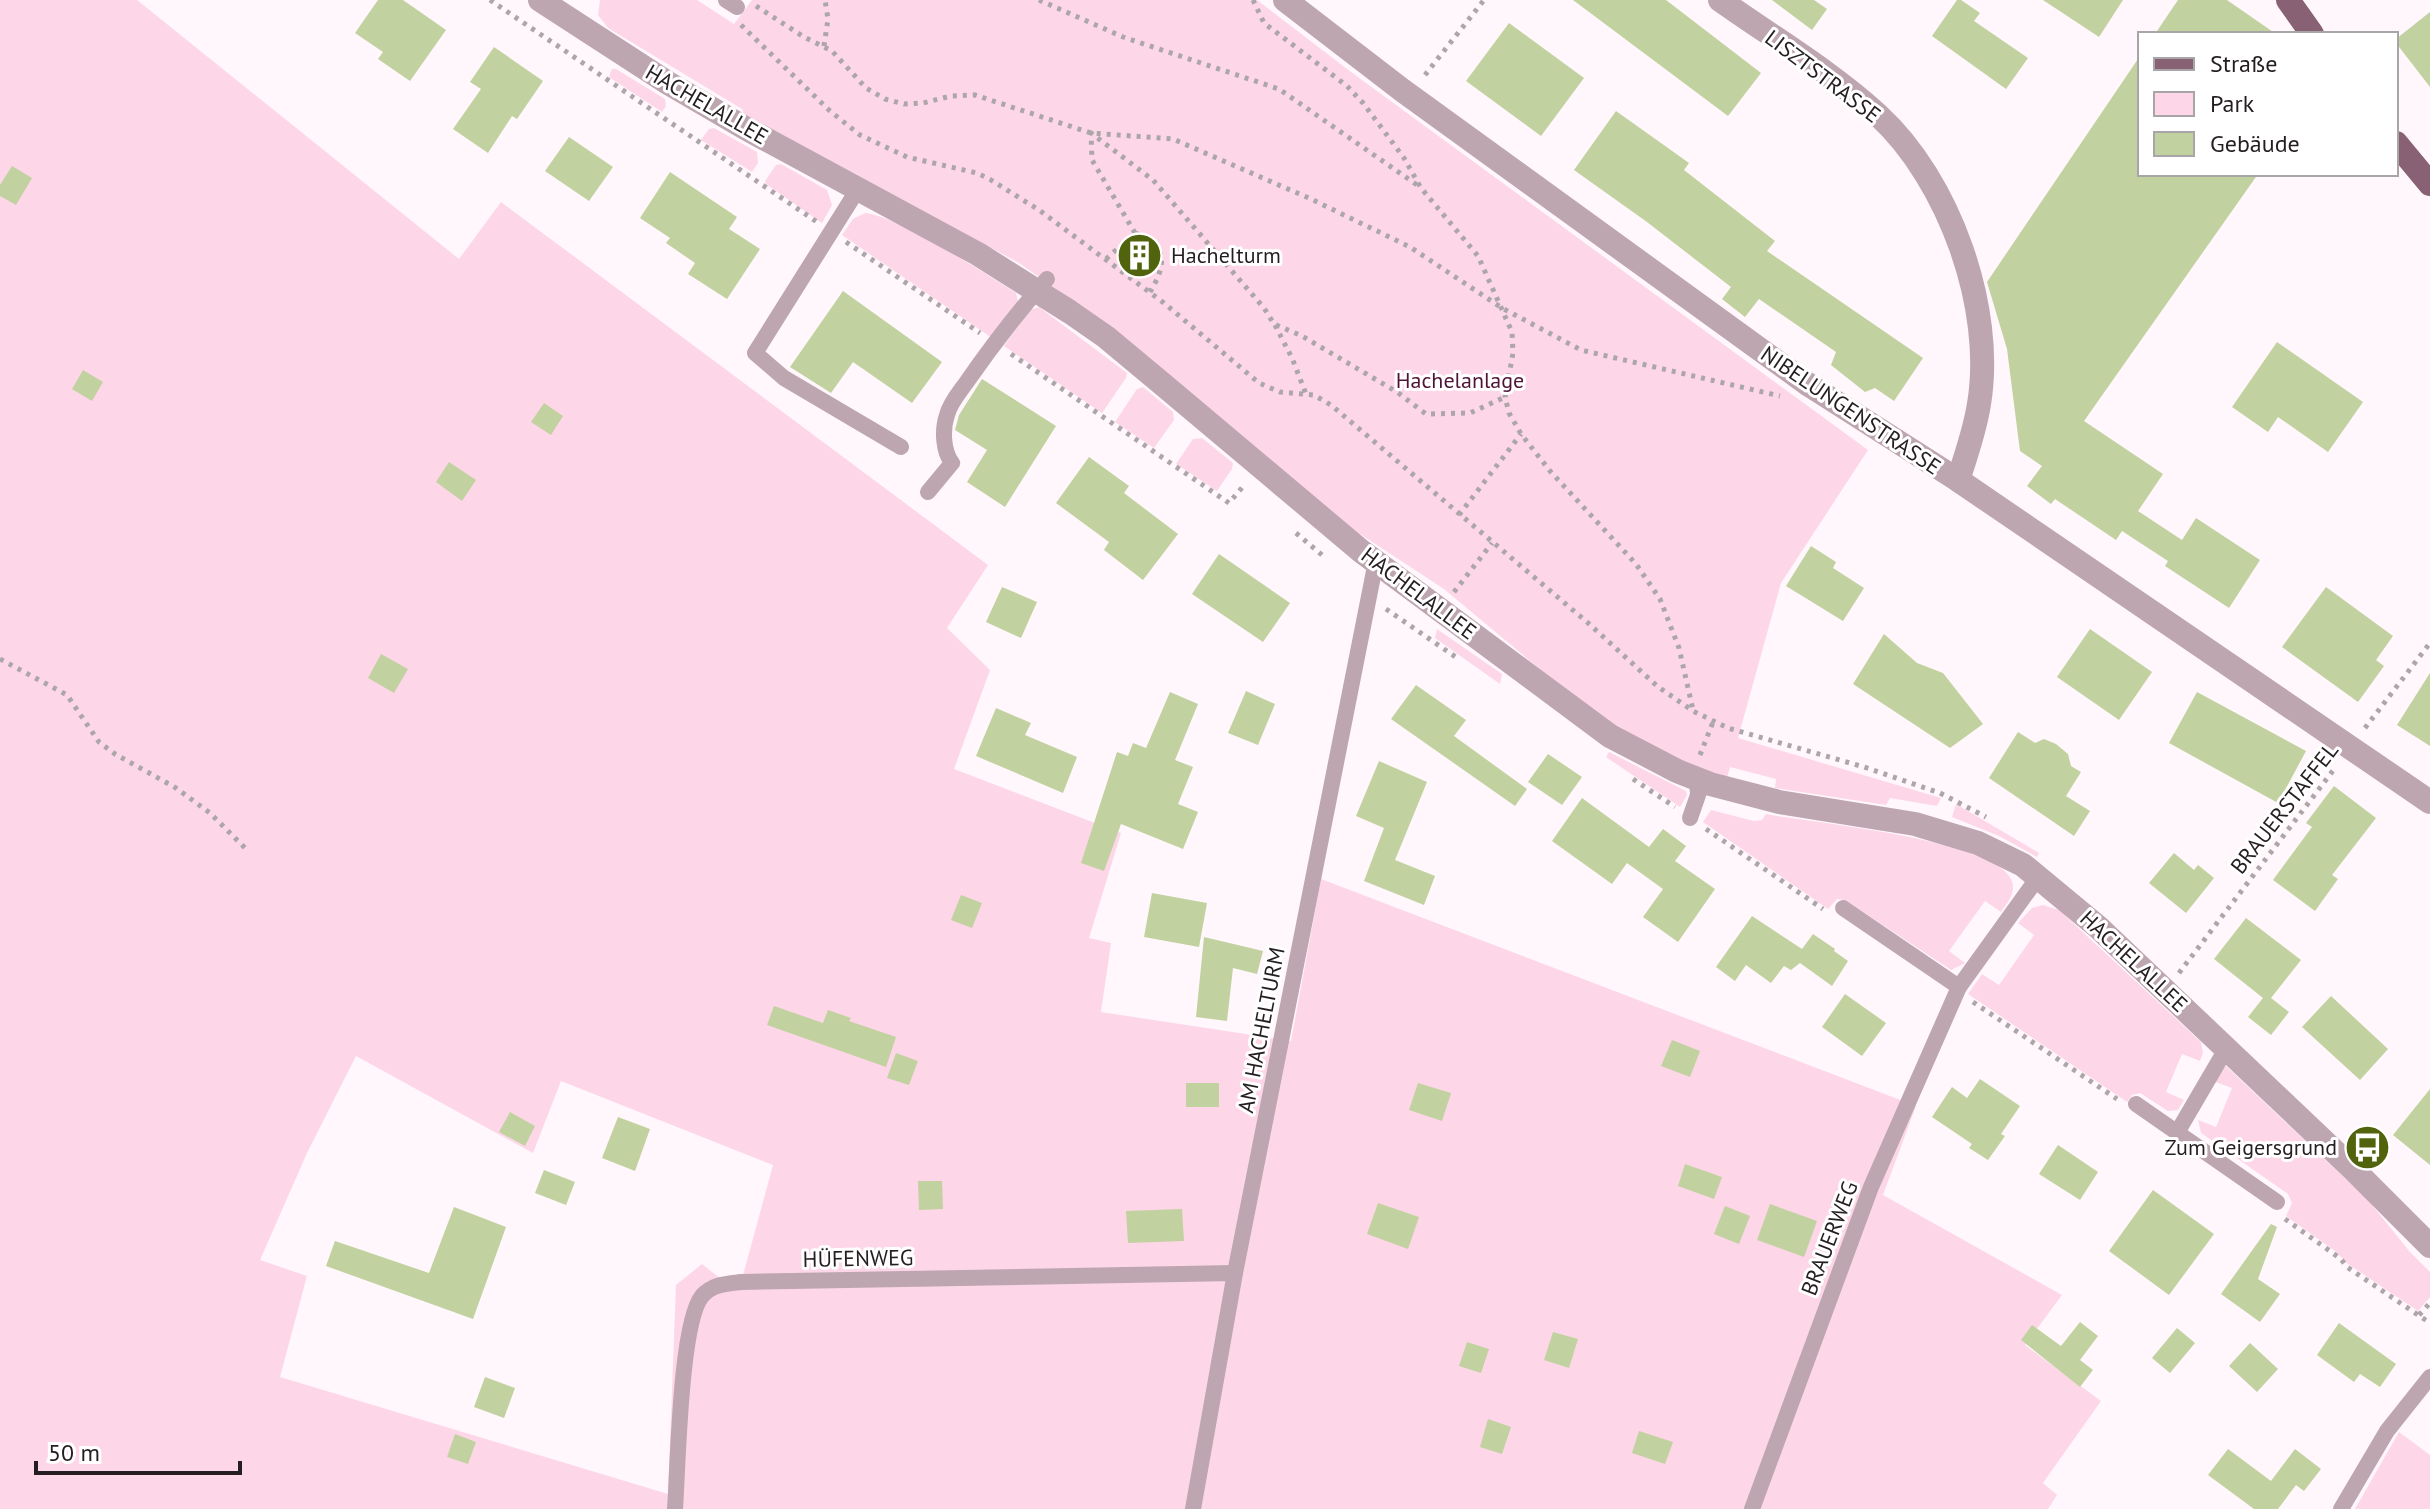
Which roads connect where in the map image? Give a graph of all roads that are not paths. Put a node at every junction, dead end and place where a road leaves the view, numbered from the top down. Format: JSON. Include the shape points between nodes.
{"nodes":[{"id":1,"x":1285,"y":0,"type":"edge"},
{"id":2,"x":1720,"y":0,"type":"edge"},
{"id":3,"x":2288,"y":0,"type":"edge"},
{"id":4,"x":557,"y":4,"type":"edge"},
{"id":5,"x":2311,"y":32,"type":"edge"},
{"id":6,"x":2398,"y":145,"type":"edge"},
{"id":7,"x":2430,"y":184,"type":"edge"},
{"id":8,"x":858,"y":189,"type":"junction"},
{"id":9,"x":1042,"y":284,"type":"junction"},
{"id":10,"x":901,"y":447,"type":"dead end"},
{"id":11,"x":1958,"y":480,"type":"junction"},
{"id":12,"x":928,"y":492,"type":"dead end"},
{"id":13,"x":1376,"y":561,"type":"junction"},
{"id":14,"x":1697,"y":779,"type":"junction"},
{"id":15,"x":2430,"y":802,"type":"edge"},
{"id":16,"x":1690,"y":818,"type":"road end"},
{"id":17,"x":2039,"y":876,"type":"junction"},
{"id":18,"x":1843,"y":908,"type":"road end"},
{"id":19,"x":1959,"y":987,"type":"junction"},
{"id":20,"x":2226,"y":1049,"type":"junction"},
{"id":21,"x":2136,"y":1104,"type":"road end"},
{"id":22,"x":2178,"y":1131,"type":"junction"},
{"id":23,"x":2277,"y":1202,"type":"road end"},
{"id":24,"x":2430,"y":1246,"type":"edge"},
{"id":25,"x":1235,"y":1273,"type":"junction"},
{"id":26,"x":2430,"y":1377,"type":"edge"},
{"id":27,"x":675,"y":1509,"type":"edge"},
{"id":28,"x":1193,"y":1509,"type":"edge"},
{"id":29,"x":1752,"y":1509,"type":"edge"},
{"id":30,"x":2341,"y":1509,"type":"edge"}],
"edges":[{"from":1,"to":11,"type":"street","name":"NIBELUNGENSTRASSE","via":[[1809,385]]},
{"from":2,"to":11,"type":"street","name":"LISZTSTRASSE","via":[[1879,115],[1911,150],[1936,190],[1966,266],[1982,361],[1980,403]]},
{"from":3,"to":5,"type":"main road"},
{"from":4,"to":8,"type":"street","name":"HACHELALLEE","via":[[668,83]]},
{"from":6,"to":7,"type":"main road"},
{"from":8,"to":9,"type":"street","name":"HACHELALLEE"},
{"from":8,"to":10,"type":"lane","via":[[839,238],[755,353],[784,378]]},
{"from":9,"to":12,"type":"lane","via":[[947,413],[944,437],[952,463]]},
{"from":9,"to":13,"type":"street","name":"HACHELALLEE"},
{"from":11,"to":15,"type":"street","name":"NIBELUNGENSTRASSE"},
{"from":13,"to":14,"type":"street","name":"HACHELALLEE","via":[[1610,736]]},
{"from":13,"to":25,"type":"lane","name":"AM HACHELTURM"},
{"from":14,"to":16,"type":"lane"},
{"from":14,"to":17,"type":"street","name":"HACHELALLEE","via":[[1779,802],[1916,817]]},
{"from":17,"to":19,"type":"lane"},
{"from":17,"to":20,"type":"street","name":"HACHELALLEE"},
{"from":18,"to":19,"type":"lane"},
{"from":19,"to":29,"type":"lane","name":"BRAUERWEG","via":[[1871,1187]]},
{"from":20,"to":22,"type":"lane"},
{"from":20,"to":24,"type":"street","name":"HACHELALLEE"},
{"from":21,"to":22,"type":"lane"},
{"from":22,"to":23,"type":"lane"},
{"from":25,"to":27,"type":"lane","name":"HÜFENWEG","via":[[715,1285],[700,1299],[687,1335]]},
{"from":25,"to":28,"type":"lane","name":"AM HACHELTURM"},
{"from":26,"to":30,"type":"lane","via":[[2387,1431]]}]}
